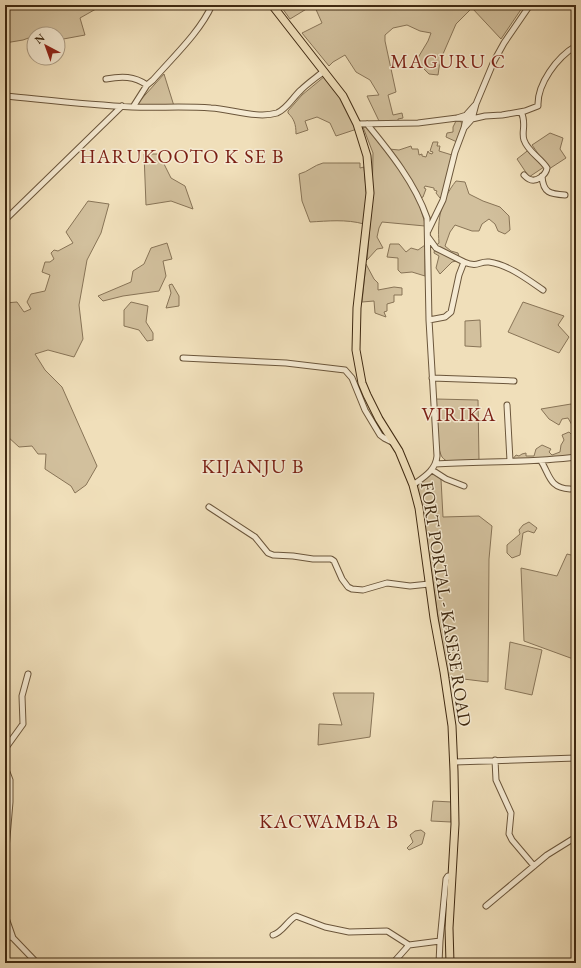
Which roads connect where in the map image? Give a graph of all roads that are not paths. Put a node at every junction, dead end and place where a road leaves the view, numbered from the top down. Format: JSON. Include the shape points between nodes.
{"nodes":[{"id":1,"x":212,"y":5,"type":"edge"},
{"id":2,"x":272,"y":5,"type":"edge"},
{"id":3,"x":530,"y":5,"type":"edge"},
{"id":4,"x":576,"y":46,"type":"edge"},
{"id":5,"x":324,"y":71,"type":"junction"},
{"id":6,"x":106,"y":79,"type":"dead end"},
{"id":7,"x":147,"y":85,"type":"junction"},
{"id":8,"x":5,"y":96,"type":"edge"},
{"id":9,"x":476,"y":104,"type":"junction"},
{"id":10,"x":122,"y":106,"type":"junction"},
{"id":11,"x":133,"y":107,"type":"junction"},
{"id":12,"x":521,"y":112,"type":"junction"},
{"id":13,"x":473,"y":116,"type":"junction"},
{"id":14,"x":466,"y":117,"type":"junction"},
{"id":15,"x":357,"y":124,"type":"junction"},
{"id":16,"x":367,"y":124,"type":"junction"},
{"id":17,"x":464,"y":128,"type":"junction"},
{"id":18,"x":524,"y":175,"type":"dead end"},
{"id":19,"x":542,"y":176,"type":"junction"},
{"id":20,"x":565,"y":195,"type":"dead end"},
{"id":21,"x":5,"y":220,"type":"edge"},
{"id":22,"x":428,"y":234,"type":"junction"},
{"id":23,"x":436,"y":248,"type":"junction"},
{"id":24,"x":429,"y":252,"type":"junction"},
{"id":25,"x":464,"y":262,"type":"junction"},
{"id":26,"x":543,"y":290,"type":"dead end"},
{"id":27,"x":429,"y":320,"type":"junction"},
{"id":28,"x":183,"y":358,"type":"dead end"},
{"id":29,"x":432,"y":378,"type":"junction"},
{"id":30,"x":514,"y":381,"type":"dead end"},
{"id":31,"x":507,"y":405,"type":"dead end"},
{"id":32,"x":394,"y":443,"type":"junction"},
{"id":33,"x":576,"y":457,"type":"edge"},
{"id":34,"x":510,"y":461,"type":"junction"},
{"id":35,"x":541,"y":461,"type":"junction"},
{"id":36,"x":435,"y":464,"type":"junction"},
{"id":37,"x":432,"y":470,"type":"junction"},
{"id":38,"x":413,"y":485,"type":"junction"},
{"id":39,"x":464,"y":486,"type":"dead end"},
{"id":40,"x":570,"y":489,"type":"dead end"},
{"id":41,"x":209,"y":507,"type":"dead end"},
{"id":42,"x":429,"y":584,"type":"junction"},
{"id":43,"x":28,"y":674,"type":"dead end"},
{"id":44,"x":5,"y":748,"type":"edge"},
{"id":45,"x":576,"y":758,"type":"edge"},
{"id":46,"x":495,"y":760,"type":"junction"},
{"id":47,"x":454,"y":762,"type":"junction"},
{"id":48,"x":5,"y":767,"type":"edge"},
{"id":49,"x":576,"y":837,"type":"edge"},
{"id":50,"x":5,"y":861,"type":"edge"},
{"id":51,"x":534,"y":866,"type":"junction"},
{"id":52,"x":452,"y":876,"type":"junction"},
{"id":53,"x":486,"y":906,"type":"dead end"},
{"id":54,"x":5,"y":907,"type":"edge"},
{"id":55,"x":273,"y":934,"type":"dead end"},
{"id":56,"x":5,"y":935,"type":"edge"},
{"id":57,"x":13,"y":938,"type":"junction"},
{"id":58,"x":440,"y":941,"type":"junction"},
{"id":59,"x":409,"y":945,"type":"junction"},
{"id":60,"x":37,"y":963,"type":"edge"},
{"id":61,"x":393,"y":963,"type":"edge"},
{"id":62,"x":439,"y":963,"type":"edge"},
{"id":63,"x":450,"y":963,"type":"edge"}],
"edges":[{"from":1,"to":7,"type":"street","via":[[191,37]]},
{"from":2,"to":5,"type":"highway","name":"FORT PORTAL - KASESE ROAD"},
{"from":3,"to":9,"type":"street","via":[[494,61]]},
{"from":4,"to":12,"type":"street","via":[[547,75],[540,87],[538,106]]},
{"from":5,"to":11,"type":"street","via":[[283,109],[275,113],[252,114],[211,108]]},
{"from":5,"to":15,"type":"highway","name":"FORT PORTAL - KASESE ROAD","via":[[343,96]]},
{"from":6,"to":7,"type":"street","via":[[129,77]]},
{"from":7,"to":11,"type":"street"},
{"from":8,"to":10,"type":"street"},
{"from":9,"to":13,"type":"street"},
{"from":9,"to":14,"type":"street"},
{"from":10,"to":11,"type":"street"},
{"from":10,"to":21,"type":"street"},
{"from":12,"to":13,"type":"street"},
{"from":12,"to":19,"type":"street","via":[[525,128],[524,140],[546,168]]},
{"from":13,"to":14,"type":"street"},
{"from":13,"to":17,"type":"street"},
{"from":14,"to":16,"type":"street","via":[[409,124]]},
{"from":14,"to":17,"type":"street"},
{"from":15,"to":16,"type":"street"},
{"from":15,"to":32,"type":"highway","name":"FORT PORTAL - KASESE ROAD","via":[[367,156],[370,193],[357,308],[356,350],[362,383],[378,419]]},
{"from":16,"to":22,"type":"street","via":[[411,182],[427,218]]},
{"from":17,"to":22,"type":"street","via":[[443,200]]},
{"from":18,"to":19,"type":"street","via":[[533,180]]},
{"from":19,"to":20,"type":"street","via":[[544,188],[548,192]]},
{"from":22,"to":23,"type":"street"},
{"from":22,"to":24,"type":"street"},
{"from":23,"to":24,"type":"street"},
{"from":23,"to":25,"type":"street"},
{"from":24,"to":27,"type":"street"},
{"from":25,"to":26,"type":"street","via":[[473,265],[488,262],[496,264],[522,276]]},
{"from":25,"to":27,"type":"street","via":[[451,312],[445,317]]},
{"from":27,"to":29,"type":"street"},
{"from":28,"to":32,"type":"street","via":[[286,363],[345,370],[352,378],[365,410],[380,435]]},
{"from":29,"to":30,"type":"street"},
{"from":29,"to":36,"type":"street","via":[[437,456]]},
{"from":31,"to":34,"type":"street"},
{"from":32,"to":38,"type":"highway","name":"FORT PORTAL - KASESE ROAD"},
{"from":33,"to":35,"type":"street"},
{"from":34,"to":35,"type":"street"},
{"from":34,"to":36,"type":"street"},
{"from":35,"to":40,"type":"street","via":[[552,483]]},
{"from":36,"to":37,"type":"street"},
{"from":37,"to":38,"type":"street"},
{"from":37,"to":39,"type":"street"},
{"from":38,"to":42,"type":"highway","name":"FORT PORTAL - KASESE ROAD","via":[[419,508]]},
{"from":41,"to":42,"type":"street","via":[[255,537],[268,553],[331,559],[345,583],[352,589],[363,590],[387,583],[410,586]]},
{"from":42,"to":47,"type":"highway","name":"FORT PORTAL - KASESE ROAD","via":[[452,726]]},
{"from":43,"to":44,"type":"street","via":[[22,696],[23,724]]},
{"from":45,"to":46,"type":"street"},
{"from":46,"to":47,"type":"street"},
{"from":46,"to":51,"type":"street","via":[[496,780],[511,813],[509,834]]},
{"from":47,"to":52,"type":"highway","name":"FORT PORTAL - KASESE ROAD"},
{"from":48,"to":50,"type":"street","via":[[10,780],[10,802]]},
{"from":49,"to":51,"type":"street","via":[[547,854]]},
{"from":51,"to":53,"type":"street"},
{"from":52,"to":58,"type":"street","via":[[446,879]]},
{"from":52,"to":63,"type":"highway","name":"FORT PORTAL - KASESE ROAD"},
{"from":54,"to":57,"type":"street"},
{"from":55,"to":59,"type":"street","via":[[296,916],[325,927],[345,931],[387,931]]},
{"from":56,"to":57,"type":"street"},
{"from":57,"to":60,"type":"street"},
{"from":58,"to":59,"type":"street"},
{"from":58,"to":62,"type":"street"},
{"from":59,"to":61,"type":"street"}]}
